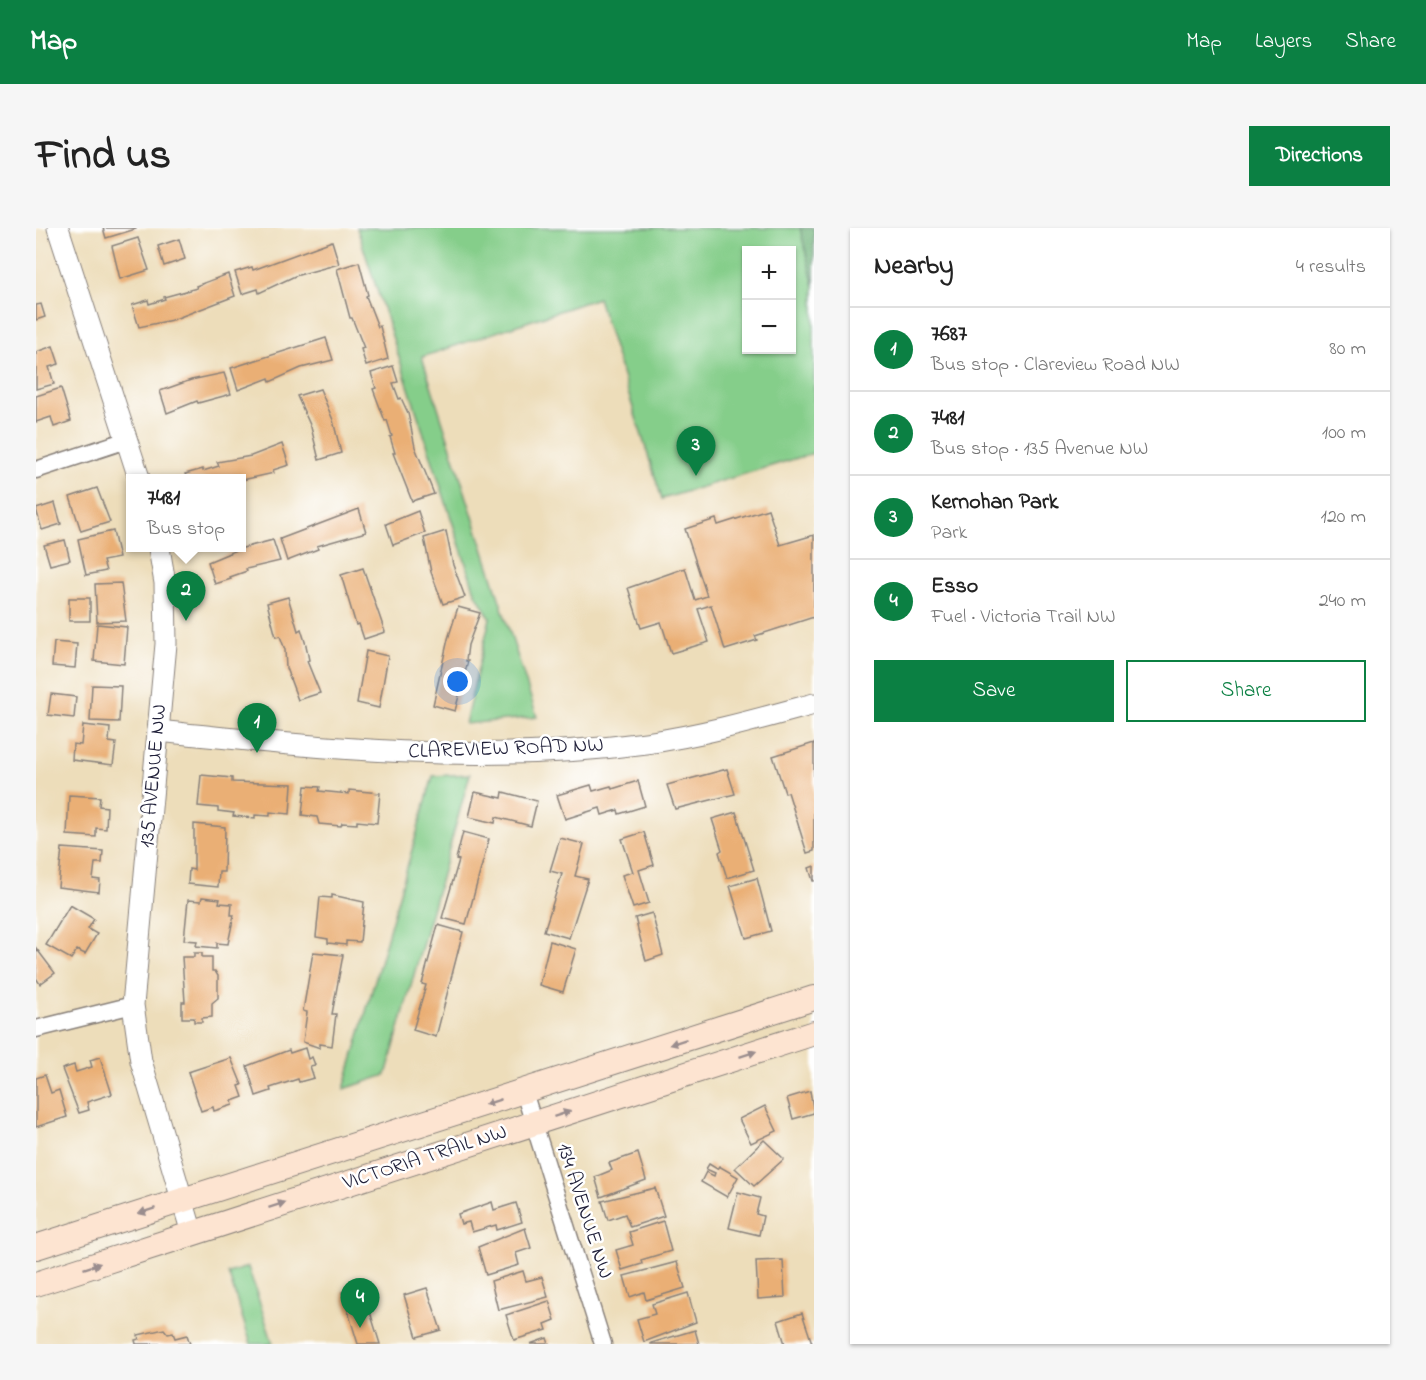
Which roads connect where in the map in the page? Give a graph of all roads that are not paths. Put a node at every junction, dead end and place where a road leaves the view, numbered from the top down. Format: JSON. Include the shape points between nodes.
{"nodes":[{"id":1,"x":58,"y":228,"type":"edge"},
{"id":2,"x":127,"y":440,"type":"junction"},
{"id":3,"x":36,"y":470,"type":"edge"},
{"id":4,"x":139,"y":474,"type":"edge"},
{"id":5,"x":160,"y":552,"type":"edge"},
{"id":6,"x":814,"y":704,"type":"edge"},
{"id":7,"x":158,"y":731,"type":"junction"},
{"id":8,"x":814,"y":998,"type":"edge"},
{"id":9,"x":133,"y":1005,"type":"junction"},
{"id":10,"x":36,"y":1029,"type":"edge"},
{"id":11,"x":814,"y":1033,"type":"edge"},
{"id":12,"x":524,"y":1092,"type":"junction"},
{"id":13,"x":533,"y":1123,"type":"junction"},
{"id":14,"x":183,"y":1200,"type":"junction"},
{"id":15,"x":192,"y":1233,"type":"junction"},
{"id":16,"x":36,"y":1247,"type":"edge"},
{"id":17,"x":36,"y":1284,"type":"edge"},
{"id":18,"x":603,"y":1344,"type":"edge"}],
"edges":[{"from":1,"to":2,"type":"street"},
{"from":2,"to":3,"type":"street"},
{"from":2,"to":4,"type":"street"},
{"from":5,"to":7,"type":"street","name":"135 AVENUE NW","via":[[166,633]]},
{"from":6,"to":7,"type":"street","name":"CLAREVIEW ROAD NW","via":[[647,743],[535,752],[414,754]]},
{"from":7,"to":9,"type":"street","name":"135 AVENUE NW"},
{"from":8,"to":12,"type":"main road","name":"VICTORIA TRAIL NW","one_way":true},
{"from":9,"to":10,"type":"street"},
{"from":9,"to":14,"type":"street","name":"135 AVENUE NW","via":[[141,1062]]},
{"from":13,"to":11,"type":"main road","name":"VICTORIA TRAIL NW","one_way":true},
{"from":12,"to":13,"type":"street","name":"134 AVENUE NW"},
{"from":12,"to":14,"type":"main road","name":"VICTORIA TRAIL NW","one_way":true},
{"from":15,"to":13,"type":"main road","name":"VICTORIA TRAIL NW","one_way":true},
{"from":13,"to":18,"type":"street","name":"134 AVENUE NW"},
{"from":14,"to":15,"type":"street","name":"135 AVENUE NW"},
{"from":14,"to":16,"type":"main road","name":"VICTORIA TRAIL NW","one_way":true},
{"from":17,"to":15,"type":"main road","name":"VICTORIA TRAIL NW","one_way":true}]}
